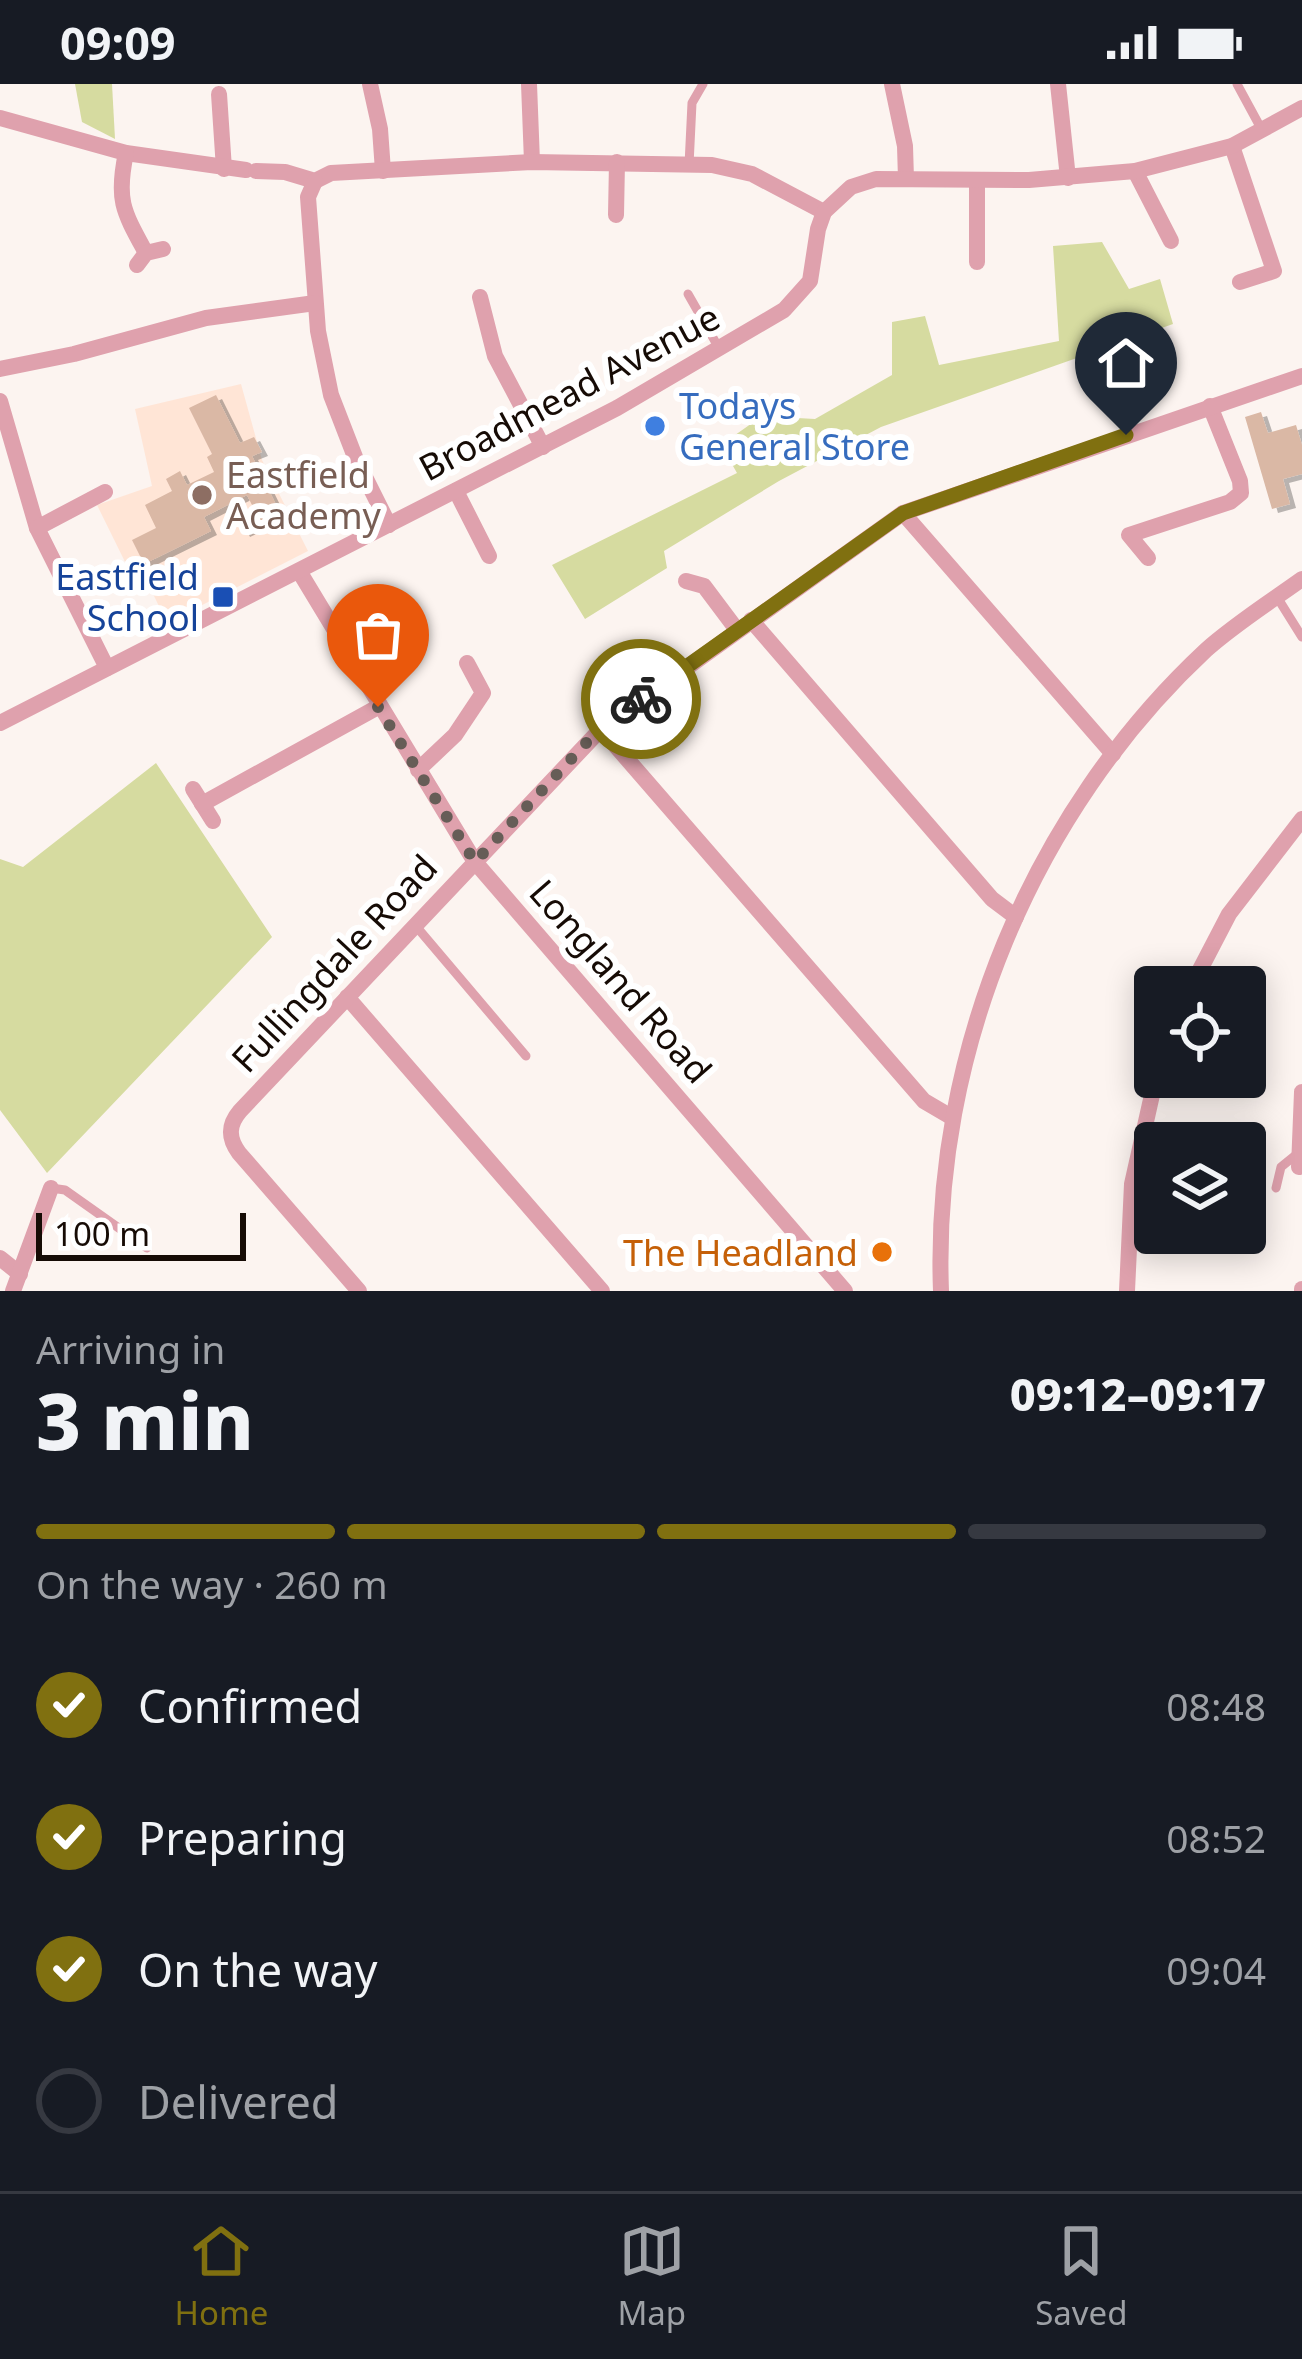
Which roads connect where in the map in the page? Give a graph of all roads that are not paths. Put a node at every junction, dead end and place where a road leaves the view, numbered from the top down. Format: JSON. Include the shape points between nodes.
{"nodes":[{"id":1,"x":370,"y":84,"type":"edge"},
{"id":2,"x":529,"y":84,"type":"edge"},
{"id":3,"x":703,"y":84,"type":"edge"},
{"id":4,"x":892,"y":84,"type":"edge"},
{"id":5,"x":1058,"y":84,"type":"edge"},
{"id":6,"x":1237,"y":84,"type":"edge"},
{"id":7,"x":219,"y":94,"type":"dead end"},
{"id":8,"x":1302,"y":108,"type":"edge"},
{"id":9,"x":0,"y":118,"type":"edge"},
{"id":10,"x":1263,"y":132,"type":"junction"},
{"id":11,"x":1232,"y":146,"type":"junction"},
{"id":12,"x":126,"y":152,"type":"junction"},
{"id":13,"x":532,"y":162,"type":"junction"},
{"id":14,"x":617,"y":162,"type":"junction"},
{"id":15,"x":689,"y":164,"type":"junction"},
{"id":16,"x":224,"y":169,"type":"junction"},
{"id":17,"x":383,"y":171,"type":"junction"},
{"id":18,"x":1135,"y":171,"type":"junction"},
{"id":19,"x":1068,"y":178,"type":"junction"},
{"id":20,"x":906,"y":179,"type":"junction"},
{"id":21,"x":977,"y":181,"type":"junction"},
{"id":22,"x":315,"y":182,"type":"junction"},
{"id":23,"x":824,"y":212,"type":"junction"},
{"id":24,"x":616,"y":215,"type":"dead end"},
{"id":25,"x":1171,"y":241,"type":"dead end"},
{"id":26,"x":149,"y":256,"type":"dead end"},
{"id":27,"x":977,"y":262,"type":"dead end"},
{"id":28,"x":1240,"y":282,"type":"dead end"},
{"id":29,"x":688,"y":294,"type":"dead end"},
{"id":30,"x":480,"y":297,"type":"dead end"},
{"id":31,"x":315,"y":303,"type":"junction"},
{"id":32,"x":720,"y":350,"type":"junction"},
{"id":33,"x":0,"y":369,"type":"edge"},
{"id":34,"x":1302,"y":376,"type":"edge"},
{"id":35,"x":0,"y":401,"type":"edge"},
{"id":36,"x":1210,"y":406,"type":"junction"},
{"id":37,"x":543,"y":447,"type":"junction"},
{"id":38,"x":456,"y":491,"type":"junction"},
{"id":39,"x":105,"y":492,"type":"dead end"},
{"id":40,"x":903,"y":513,"type":"junction"},
{"id":41,"x":389,"y":524,"type":"junction"},
{"id":42,"x":37,"y":528,"type":"junction"},
{"id":43,"x":489,"y":556,"type":"dead end"},
{"id":44,"x":1148,"y":558,"type":"dead end"},
{"id":45,"x":299,"y":571,"type":"junction"},
{"id":46,"x":1302,"y":580,"type":"edge"},
{"id":47,"x":686,"y":581,"type":"dead end"},
{"id":48,"x":1277,"y":597,"type":"junction"},
{"id":49,"x":744,"y":625,"type":"junction"},
{"id":50,"x":1302,"y":637,"type":"edge"},
{"id":51,"x":467,"y":663,"type":"dead end"},
{"id":52,"x":107,"y":668,"type":"junction"},
{"id":53,"x":378,"y":707,"type":"junction"},
{"id":54,"x":0,"y":723,"type":"edge"},
{"id":55,"x":602,"y":729,"type":"junction"},
{"id":56,"x":1113,"y":754,"type":"junction"},
{"id":57,"x":418,"y":770,"type":"junction"},
{"id":58,"x":1302,"y":819,"type":"edge"},
{"id":59,"x":213,"y":821,"type":"dead end"},
{"id":60,"x":475,"y":862,"type":"junction"},
{"id":61,"x":1016,"y":917,"type":"junction"},
{"id":62,"x":415,"y":925,"type":"junction"},
{"id":63,"x":1202,"y":966,"type":"edge"},
{"id":64,"x":347,"y":997,"type":"junction"},
{"id":65,"x":526,"y":1056,"type":"dead end"},
{"id":66,"x":1302,"y":1097,"type":"edge"},
{"id":67,"x":1151,"y":1098,"type":"edge"},
{"id":68,"x":953,"y":1118,"type":"junction"},
{"id":69,"x":1293,"y":1157,"type":"joint"},
{"id":70,"x":51,"y":1188,"type":"joint"},
{"id":71,"x":1276,"y":1188,"type":"dead end"},
{"id":72,"x":146,"y":1248,"type":"dead end"},
{"id":73,"x":0,"y":1258,"type":"edge"},
{"id":74,"x":17,"y":1282,"type":"edge"},
{"id":75,"x":358,"y":1291,"type":"edge"},
{"id":76,"x":602,"y":1291,"type":"edge"},
{"id":77,"x":845,"y":1291,"type":"edge"},
{"id":78,"x":941,"y":1291,"type":"edge"},
{"id":79,"x":1127,"y":1291,"type":"edge"}],
"edges":[{"from":1,"to":17,"type":"street"},
{"from":2,"to":13,"type":"street"},
{"from":3,"to":15,"type":"lane","via":[[692,103]]},
{"from":4,"to":20,"type":"street"},
{"from":5,"to":19,"type":"street"},
{"from":6,"to":10,"type":"lane"},
{"from":7,"to":16,"type":"street"},
{"from":8,"to":10,"type":"street"},
{"from":9,"to":12,"type":"street"},
{"from":10,"to":11,"type":"street"},
{"from":11,"to":18,"type":"street"},
{"from":11,"to":28,"type":"street","via":[[1274,271]]},
{"from":12,"to":16,"type":"street"},
{"from":12,"to":26,"type":"street","via":[[121,204]]},
{"from":13,"to":14,"type":"street"},
{"from":13,"to":17,"type":"street"},
{"from":14,"to":15,"type":"street"},
{"from":14,"to":24,"type":"street"},
{"from":15,"to":23,"type":"street","via":[[752,174]]},
{"from":16,"to":22,"type":"street"},
{"from":17,"to":22,"type":"street","via":[[332,173]]},
{"from":18,"to":19,"type":"street"},
{"from":18,"to":25,"type":"street"},
{"from":19,"to":21,"type":"street"},
{"from":20,"to":21,"type":"street"},
{"from":20,"to":23,"type":"street","via":[[863,182]]},
{"from":21,"to":27,"type":"street"},
{"from":22,"to":31,"type":"street","via":[[308,197]]},
{"from":23,"to":32,"type":"street","name":"Broadmead Avenue","via":[[802,295]]},
{"from":29,"to":32,"type":"lane"},
{"from":30,"to":37,"type":"street","via":[[495,356]]},
{"from":31,"to":33,"type":"street","via":[[206,318]]},
{"from":31,"to":41,"type":"street","via":[[331,395]]},
{"from":32,"to":37,"type":"street","name":"Broadmead Avenue"},
{"from":34,"to":36,"type":"street","name":"Fullingdale Road"},
{"from":35,"to":42,"type":"street"},
{"from":36,"to":40,"type":"street","name":"Fullingdale Road"},
{"from":36,"to":44,"type":"street","via":[[1241,493],[1129,535]]},
{"from":37,"to":38,"type":"street","name":"Broadmead Avenue"},
{"from":38,"to":41,"type":"street","name":"Broadmead Avenue"},
{"from":38,"to":43,"type":"street"},
{"from":39,"to":42,"type":"street"},
{"from":40,"to":49,"type":"street","name":"Fullingdale Road"},
{"from":40,"to":56,"type":"street"},
{"from":41,"to":45,"type":"street","name":"Broadmead Avenue"},
{"from":42,"to":52,"type":"street"},
{"from":45,"to":52,"type":"street","name":"Broadmead Avenue"},
{"from":45,"to":53,"type":"street","name":"Longland Road"},
{"from":46,"to":48,"type":"street"},
{"from":47,"to":49,"type":"street","via":[[704,586]]},
{"from":48,"to":50,"type":"lane"},
{"from":48,"to":56,"type":"street","via":[[1197,659]]},
{"from":49,"to":55,"type":"street","name":"Fullingdale Road"},
{"from":49,"to":61,"type":"street"},
{"from":51,"to":57,"type":"street","via":[[483,693]]},
{"from":52,"to":54,"type":"street","name":"Broadmead Avenue"},
{"from":53,"to":57,"type":"street","name":"Longland Road"},
{"from":53,"to":59,"type":"street","via":[[198,797]]},
{"from":55,"to":60,"type":"street","name":"Fullingdale Road"},
{"from":55,"to":68,"type":"street","via":[[924,1101]]},
{"from":56,"to":61,"type":"street"},
{"from":57,"to":60,"type":"street","name":"Longland Road"},
{"from":58,"to":63,"type":"street","via":[[1229,914]]},
{"from":60,"to":62,"type":"street","name":"Fullingdale Road"},
{"from":60,"to":77,"type":"street","name":"Longland Road"},
{"from":61,"to":68,"type":"street","via":[[975,1025]]},
{"from":62,"to":64,"type":"street","name":"Fullingdale Road"},
{"from":62,"to":65,"type":"lane"},
{"from":64,"to":75,"type":"street","name":"Fullingdale Road","via":[[240,1111],[230,1133]]},
{"from":64,"to":76,"type":"street"},
{"from":66,"to":69,"type":"street"},
{"from":67,"to":79,"type":"street","via":[[1132,1184]]},
{"from":68,"to":78,"type":"street"},
{"from":69,"to":71,"type":"lane"},
{"from":70,"to":72,"type":"lane"},
{"from":70,"to":74,"type":"street"},
{"from":73,"to":74,"type":"street"}]}
